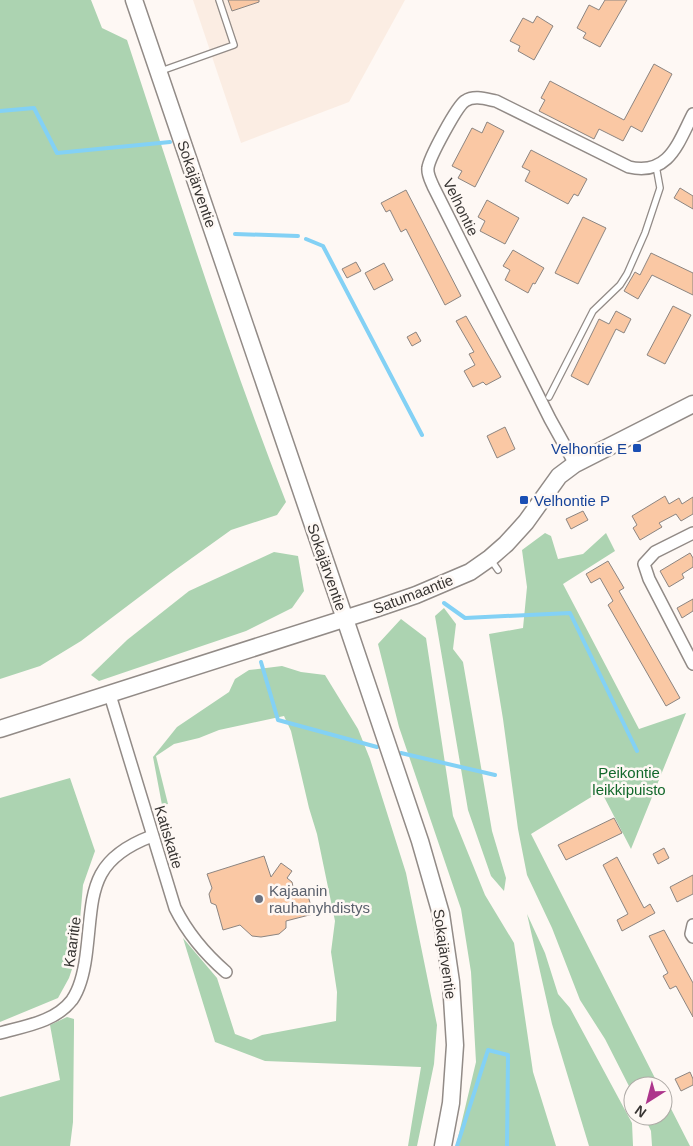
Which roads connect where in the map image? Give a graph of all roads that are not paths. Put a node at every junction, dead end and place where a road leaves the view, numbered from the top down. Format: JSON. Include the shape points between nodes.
{"nodes":[{"id":1,"x":134,"y":0,"type":"edge"},
{"id":2,"x":219,"y":0,"type":"edge"},
{"id":3,"x":158,"y":71,"type":"junction"},
{"id":4,"x":693,"y":114,"type":"edge"},
{"id":5,"x":656,"y":166,"type":"junction"},
{"id":6,"x":549,"y":397,"type":"dead end"},
{"id":7,"x":693,"y":404,"type":"edge"},
{"id":8,"x":575,"y":464,"type":"junction"},
{"id":9,"x":693,"y":533,"type":"edge"},
{"id":10,"x":345,"y":619,"type":"junction"},
{"id":11,"x":693,"y":664,"type":"edge"},
{"id":12,"x":110,"y":695,"type":"junction"},
{"id":13,"x":0,"y":729,"type":"edge"},
{"id":14,"x":152,"y":836,"type":"junction"},
{"id":15,"x":693,"y":926,"type":"edge"},
{"id":16,"x":693,"y":938,"type":"edge"},
{"id":17,"x":226,"y":972,"type":"dead end"},
{"id":18,"x":0,"y":1033,"type":"edge"},
{"id":19,"x":442,"y":1146,"type":"edge"}],
"edges":[{"from":1,"to":3,"type":"street","name":"Sokajärventie"},
{"from":2,"to":3,"type":"lane","via":[[234,45]]},
{"from":3,"to":10,"type":"street","name":"Sokajärventie"},
{"from":4,"to":5,"type":"street","via":[[674,153]]},
{"from":5,"to":6,"type":"lane","via":[[660,188],[627,274],[593,312]]},
{"from":5,"to":8,"type":"street","name":"Velhontie","via":[[640,170],[629,167],[496,101],[480,98],[466,100],[456,110],[430,160],[428,169],[433,186]]},
{"from":7,"to":8,"type":"street","name":"Satumaantie"},
{"from":8,"to":10,"type":"street","name":"Satumaantie","via":[[559,476],[494,564]]},
{"from":9,"to":11,"type":"street","via":[[655,552],[644,564]]},
{"from":10,"to":12,"type":"street","name":"Satumaantie"},
{"from":10,"to":19,"type":"street","name":"Sokajärventie","via":[[420,841],[441,914],[451,982],[455,1045]]},
{"from":12,"to":13,"type":"street","name":"Satumaantie"},
{"from":12,"to":14,"type":"street","name":"Katiskatie"},
{"from":14,"to":17,"type":"street","name":"Katiskatie","via":[[185,929],[208,957]]},
{"from":14,"to":18,"type":"street","name":"Kaaritie","via":[[117,854],[97,878],[83,975],[72,1000],[39,1023]]},
{"from":15,"to":16,"type":"street"}]}
